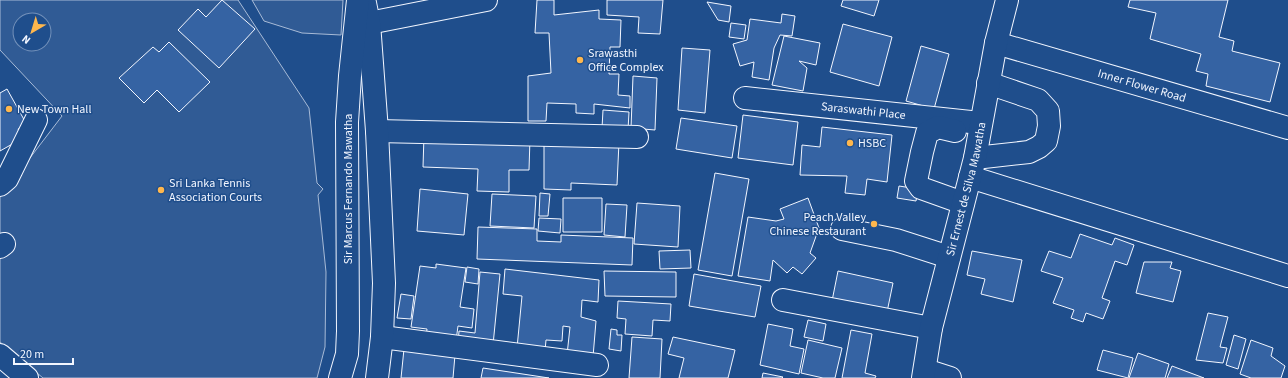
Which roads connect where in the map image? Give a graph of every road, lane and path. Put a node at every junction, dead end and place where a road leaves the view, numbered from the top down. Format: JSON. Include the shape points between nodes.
{"nodes":[{"id":1,"x":358,"y":0,"type":"edge"},
{"id":2,"x":365,"y":0,"type":"edge"},
{"id":3,"x":486,"y":0,"type":"edge"},
{"id":4,"x":1007,"y":0,"type":"edge"},
{"id":5,"x":369,"y":23,"type":"junction"},
{"id":6,"x":996,"y":43,"type":"junction"},
{"id":7,"x":988,"y":83,"type":"junction"},
{"id":8,"x":745,"y":98,"type":"dead end"},
{"id":9,"x":36,"y":120,"type":"dead end"},
{"id":10,"x":1288,"y":128,"type":"edge"},
{"id":11,"x":979,"y":129,"type":"junction"},
{"id":12,"x":377,"y":131,"type":"junction"},
{"id":13,"x":637,"y":136,"type":"dead end"},
{"id":14,"x":972,"y":168,"type":"junction"},
{"id":15,"x":0,"y":186,"type":"edge"},
{"id":16,"x":963,"y":203,"type":"junction"},
{"id":17,"x":842,"y":228,"type":"dead end"},
{"id":18,"x":949,"y":257,"type":"junction"},
{"id":19,"x":1288,"y":276,"type":"edge"},
{"id":20,"x":783,"y":300,"type":"dead end"},
{"id":21,"x":931,"y":328,"type":"junction"},
{"id":22,"x":382,"y":337,"type":"junction"},
{"id":23,"x":0,"y":355,"type":"edge"},
{"id":24,"x":597,"y":365,"type":"dead end"},
{"id":25,"x":924,"y":374,"type":"edge"},
{"id":26,"x":27,"y":378,"type":"edge"},
{"id":27,"x":340,"y":378,"type":"edge"},
{"id":28,"x":377,"y":378,"type":"edge"},
{"id":29,"x":950,"y":378,"type":"edge"}],
"edges":[{"from":1,"to":27,"type":"main road","name":"Sir Marcus Fernando Mawatha","via":[[347,122],[347,354]]},
{"from":2,"to":5,"type":"main road"},
{"from":3,"to":5,"type":"main road"},
{"from":4,"to":6,"type":"main road","name":"Sir Ernest de Silva Mawatha"},
{"from":5,"to":12,"type":"main road"},
{"from":6,"to":7,"type":"main road","name":"Sir Ernest de Silva Mawatha"},
{"from":6,"to":10,"type":"main road","name":"Inner Flower Road"},
{"from":7,"to":11,"type":"main road","name":"Sir Ernest de Silva Mawatha"},
{"from":7,"to":14,"type":"main road","via":[[1038,100],[1048,111],[1049,126],[1046,141],[1030,152]]},
{"from":8,"to":11,"type":"main road","name":"Saraswathi Place"},
{"from":9,"to":15,"type":"main road","via":[[7,179]]},
{"from":11,"to":14,"type":"main road","name":"Sir Ernest de Silva Mawatha"},
{"from":11,"to":16,"type":"main road","via":[[938,127],[927,132],[922,152],[916,181],[921,188]]},
{"from":12,"to":13,"type":"main road"},
{"from":12,"to":22,"type":"main road","via":[[384,283]]},
{"from":14,"to":16,"type":"main road","name":"Sir Ernest de Silva Mawatha"},
{"from":14,"to":19,"type":"main road"},
{"from":16,"to":18,"type":"main road","name":"Sir Ernest de Silva Mawatha"},
{"from":17,"to":18,"type":"main road","via":[[896,240]]},
{"from":18,"to":21,"type":"main road","name":"Sir Ernest de Silva Mawatha"},
{"from":20,"to":21,"type":"main road"},
{"from":21,"to":25,"type":"main road","name":"Sir Ernest de Silva Mawatha"},
{"from":22,"to":24,"type":"main road"},
{"from":22,"to":28,"type":"main road"},
{"from":23,"to":26,"type":"main road"},
{"from":25,"to":29,"type":"main road"}]}
